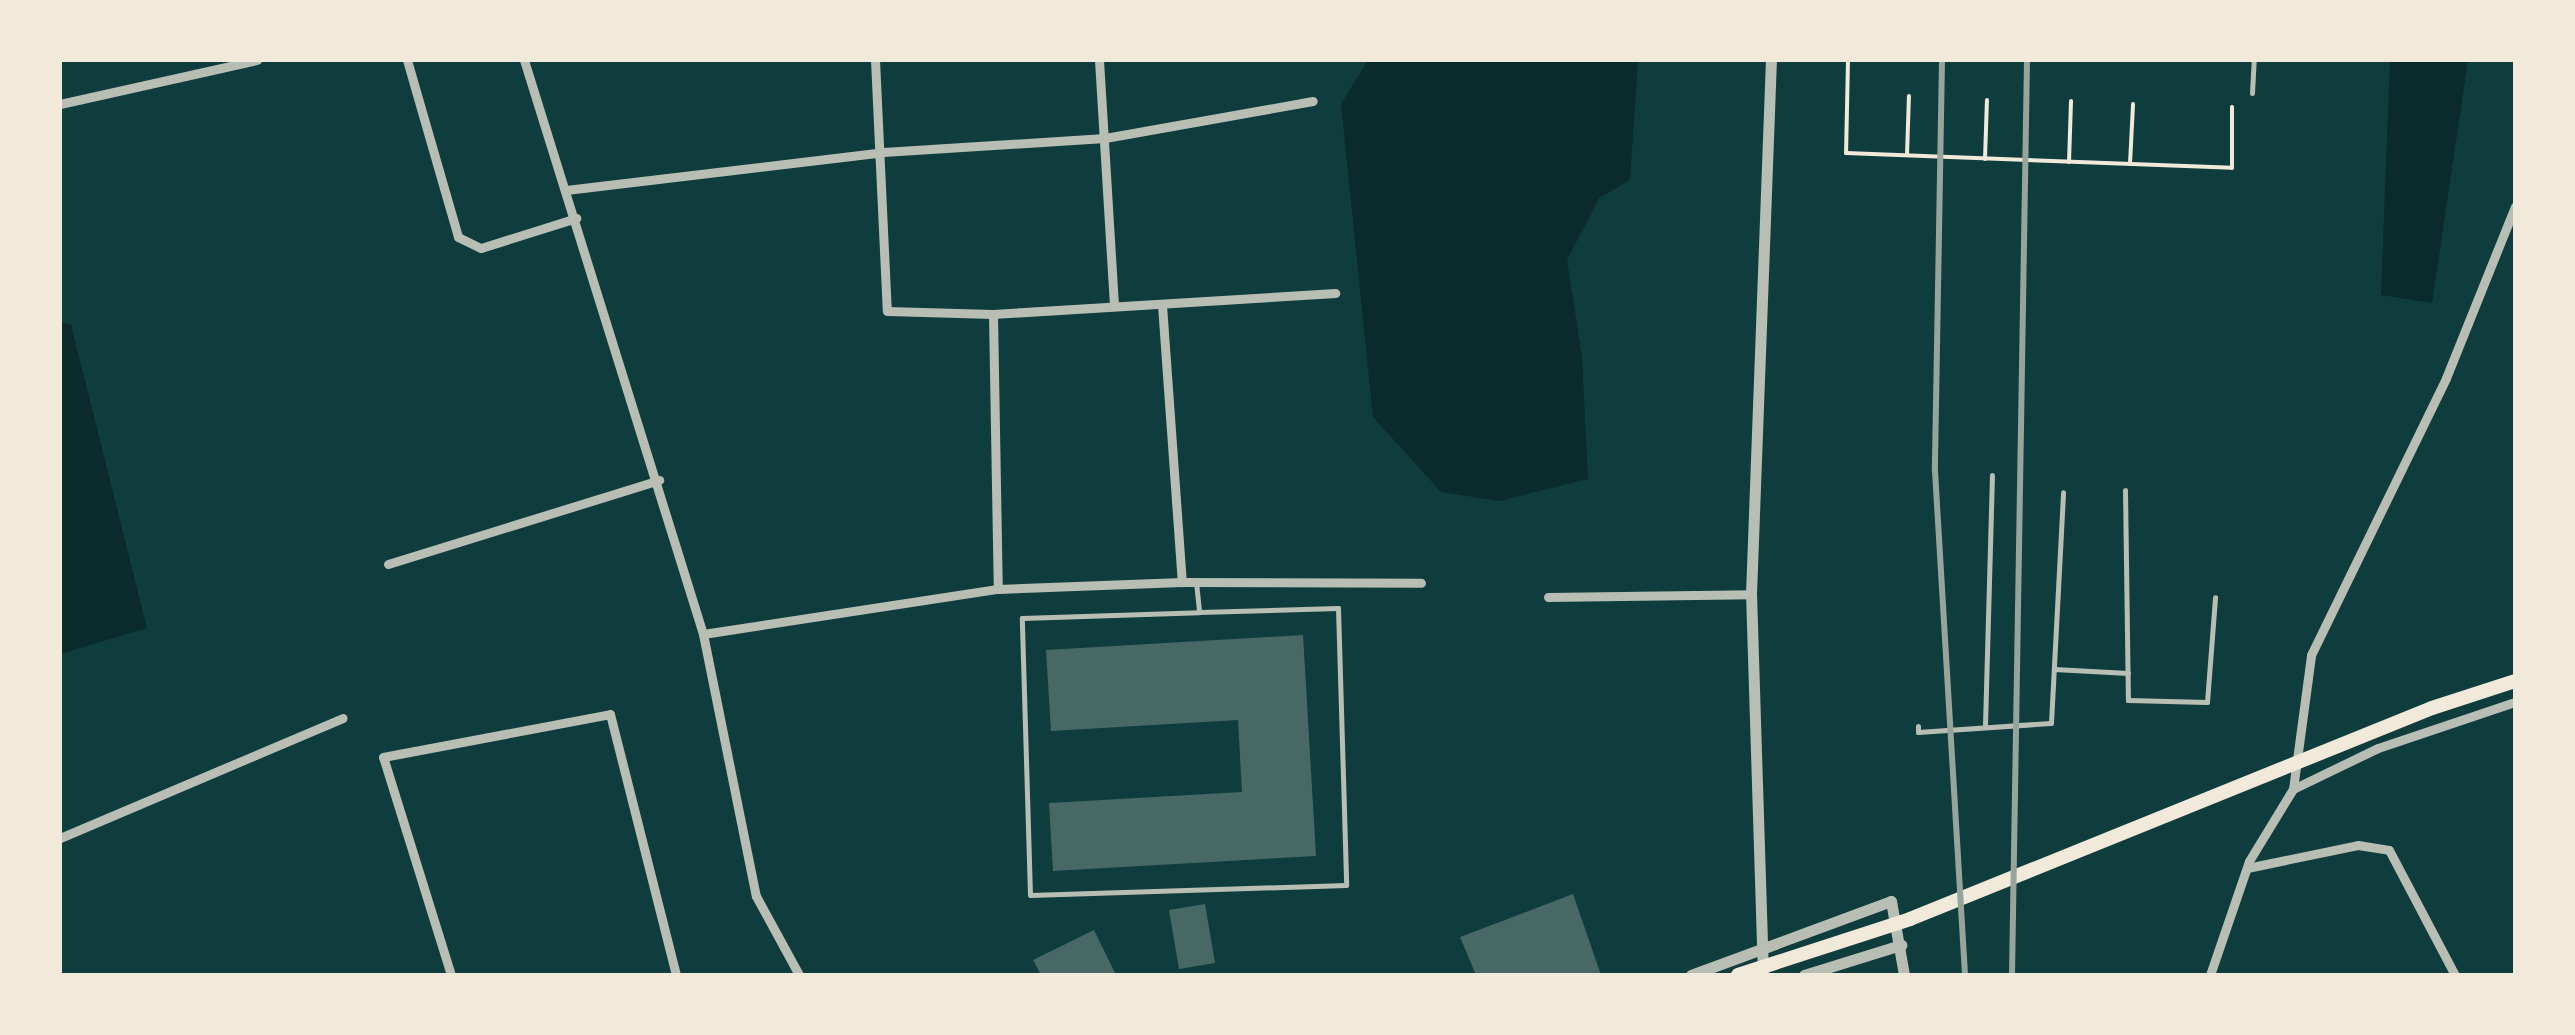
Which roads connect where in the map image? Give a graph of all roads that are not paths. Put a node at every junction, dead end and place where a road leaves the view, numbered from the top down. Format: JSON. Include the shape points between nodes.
{"nodes":[{"id":1,"x":257,"y":60,"type":"edge"},
{"id":2,"x":407,"y":60,"type":"edge"},
{"id":3,"x":524,"y":60,"type":"edge"},
{"id":4,"x":875,"y":60,"type":"edge"},
{"id":5,"x":1099,"y":60,"type":"edge"},
{"id":6,"x":1771,"y":60,"type":"edge"},
{"id":7,"x":2254,"y":60,"type":"edge"},
{"id":8,"x":2252,"y":93,"type":"dead end"},
{"id":9,"x":1313,"y":101,"type":"dead end"},
{"id":10,"x":60,"y":104,"type":"edge"},
{"id":11,"x":1105,"y":138,"type":"junction"},
{"id":12,"x":883,"y":152,"type":"junction"},
{"id":13,"x":566,"y":190,"type":"junction"},
{"id":14,"x":2515,"y":206,"type":"edge"},
{"id":15,"x":576,"y":218,"type":"junction"},
{"id":16,"x":1335,"y":293,"type":"dead end"},
{"id":17,"x":1114,"y":304,"type":"junction"},
{"id":18,"x":1162,"y":306,"type":"junction"},
{"id":19,"x":993,"y":314,"type":"junction"},
{"id":20,"x":1992,"y":475,"type":"dead end"},
{"id":21,"x":659,"y":480,"type":"junction"},
{"id":22,"x":2125,"y":490,"type":"dead end"},
{"id":23,"x":2063,"y":492,"type":"dead end"},
{"id":24,"x":388,"y":564,"type":"dead end"},
{"id":25,"x":1182,"y":582,"type":"junction"},
{"id":26,"x":1196,"y":582,"type":"junction"},
{"id":27,"x":1421,"y":583,"type":"dead end"},
{"id":28,"x":998,"y":590,"type":"junction"},
{"id":29,"x":1751,"y":594,"type":"junction"},
{"id":30,"x":1548,"y":597,"type":"dead end"},
{"id":31,"x":2215,"y":597,"type":"dead end"},
{"id":32,"x":1199,"y":612,"type":"junction"},
{"id":33,"x":703,"y":634,"type":"junction"},
{"id":34,"x":2054,"y":669,"type":"junction"},
{"id":35,"x":2128,"y":673,"type":"junction"},
{"id":36,"x":2515,"y":681,"type":"edge"},
{"id":37,"x":2515,"y":702,"type":"edge"},
{"id":38,"x":343,"y":718,"type":"dead end"},
{"id":39,"x":1918,"y":726,"type":"dead end"},
{"id":40,"x":1985,"y":726,"type":"junction"},
{"id":41,"x":2293,"y":790,"type":"junction"},
{"id":42,"x":60,"y":838,"type":"edge"},
{"id":43,"x":2247,"y":868,"type":"junction"},
{"id":44,"x":1901,"y":945,"type":"junction"},
{"id":45,"x":1760,"y":948,"type":"junction"},
{"id":46,"x":451,"y":975,"type":"edge"},
{"id":47,"x":676,"y":975,"type":"edge"},
{"id":48,"x":799,"y":975,"type":"edge"},
{"id":49,"x":1691,"y":975,"type":"edge"},
{"id":50,"x":1738,"y":975,"type":"edge"},
{"id":51,"x":1763,"y":975,"type":"edge"},
{"id":52,"x":1804,"y":975,"type":"edge"},
{"id":53,"x":1904,"y":975,"type":"edge"},
{"id":54,"x":2210,"y":975,"type":"edge"},
{"id":55,"x":2455,"y":975,"type":"edge"}],
"edges":[{"from":1,"to":10,"type":"street"},
{"from":2,"to":15,"type":"street","via":[[458,237],[481,248]]},
{"from":3,"to":13,"type":"street"},
{"from":4,"to":12,"type":"street"},
{"from":5,"to":11,"type":"street"},
{"from":6,"to":29,"type":"street"},
{"from":7,"to":8,"type":"lane"},
{"from":9,"to":11,"type":"street"},
{"from":11,"to":12,"type":"street"},
{"from":11,"to":17,"type":"street"},
{"from":12,"to":13,"type":"street"},
{"from":12,"to":19,"type":"street","via":[[887,311]]},
{"from":13,"to":15,"type":"street"},
{"from":14,"to":41,"type":"street","via":[[2446,378],[2311,654]]},
{"from":15,"to":21,"type":"street"},
{"from":16,"to":18,"type":"street"},
{"from":17,"to":18,"type":"street"},
{"from":17,"to":19,"type":"street"},
{"from":18,"to":25,"type":"street"},
{"from":19,"to":28,"type":"street"},
{"from":20,"to":40,"type":"lane"},
{"from":21,"to":24,"type":"street"},
{"from":21,"to":33,"type":"street"},
{"from":22,"to":35,"type":"lane"},
{"from":23,"to":34,"type":"lane"},
{"from":25,"to":26,"type":"street"},
{"from":25,"to":28,"type":"street"},
{"from":26,"to":27,"type":"street"},
{"from":26,"to":32,"type":"lane"},
{"from":28,"to":33,"type":"street"},
{"from":29,"to":30,"type":"street"},
{"from":29,"to":45,"type":"street"},
{"from":31,"to":35,"type":"lane","via":[[2208,702],[2128,700]]},
{"from":32,"to":32,"type":"lane","via":[[1338,608],[1346,885],[1030,895],[1022,618]]},
{"from":33,"to":48,"type":"street","via":[[756,896]]},
{"from":34,"to":35,"type":"lane"},
{"from":34,"to":40,"type":"lane","via":[[2051,722]]},
{"from":36,"to":50,"type":"main road","via":[[2432,708],[1910,919]]},
{"from":37,"to":41,"type":"street","via":[[2378,748]]},
{"from":38,"to":42,"type":"street"},
{"from":39,"to":40,"type":"lane","via":[[1918,732]]},
{"from":41,"to":43,"type":"street"},
{"from":43,"to":54,"type":"street"},
{"from":43,"to":55,"type":"street","via":[[2358,845],[2388,850]]},
{"from":44,"to":45,"type":"street","via":[[1890,901]]},
{"from":44,"to":52,"type":"street"},
{"from":44,"to":53,"type":"street"},
{"from":45,"to":49,"type":"street"},
{"from":45,"to":51,"type":"street"},
{"from":46,"to":47,"type":"street","via":[[384,757],[610,714]]}]}
